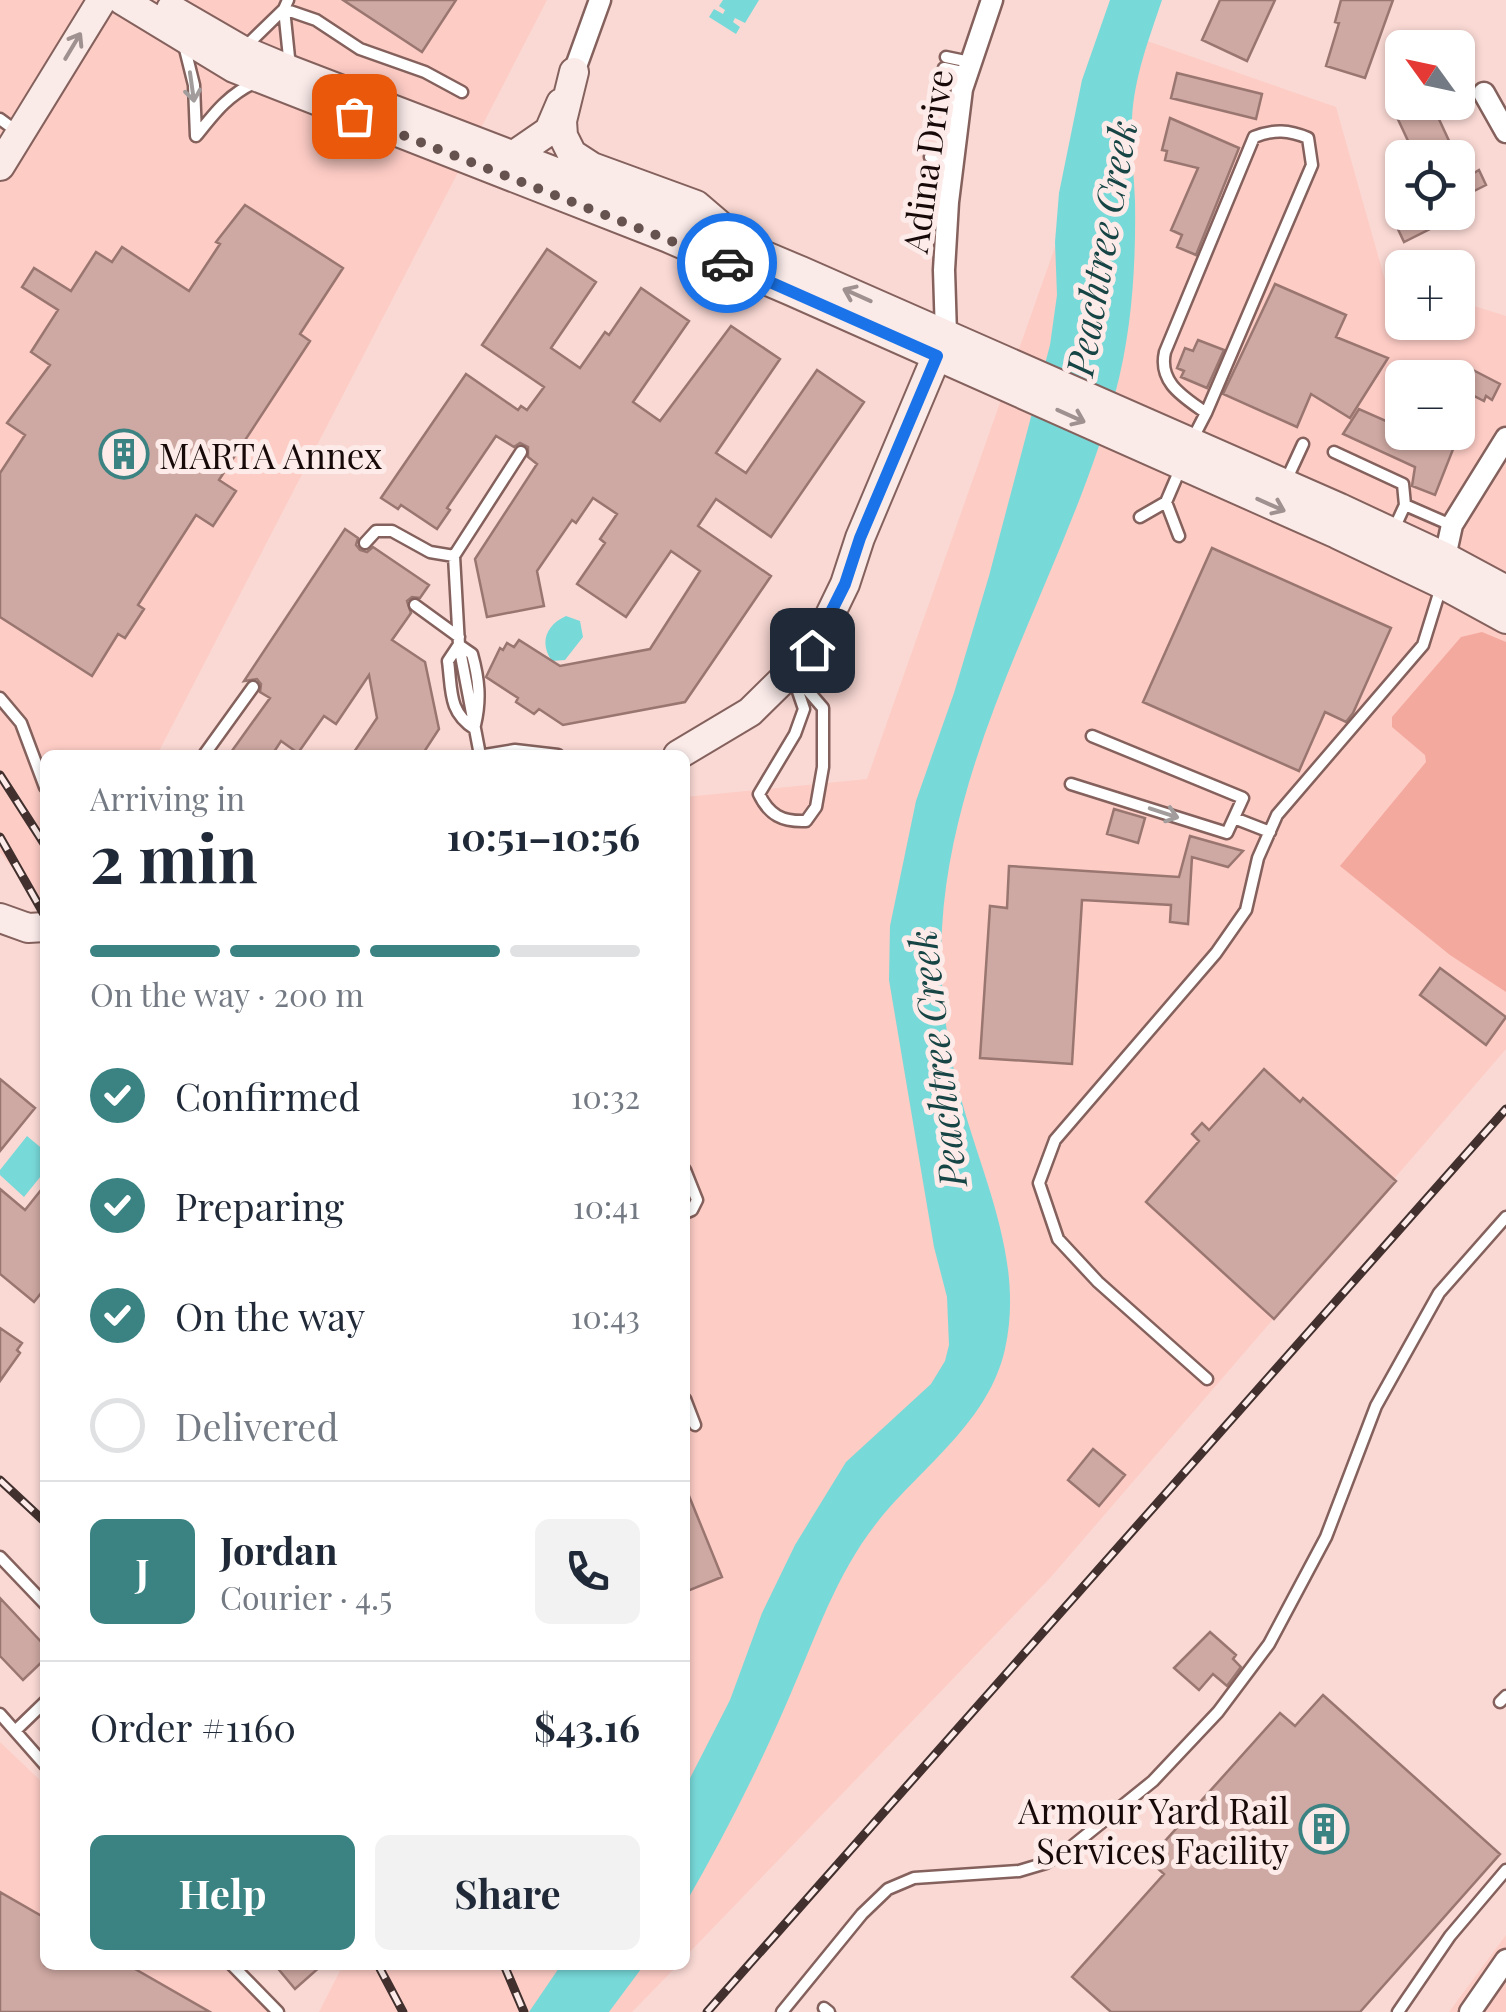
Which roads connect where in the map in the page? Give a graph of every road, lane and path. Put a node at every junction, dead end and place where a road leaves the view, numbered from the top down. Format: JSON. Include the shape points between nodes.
{"nodes":[{"id":1,"x":102,"y":0,"type":"edge"},
{"id":2,"x":122,"y":0,"type":"edge"},
{"id":3,"x":157,"y":0,"type":"edge"},
{"id":4,"x":600,"y":0,"type":"edge"},
{"id":5,"x":992,"y":0,"type":"edge"},
{"id":6,"x":286,"y":4,"type":"edge"},
{"id":7,"x":182,"y":39,"type":"junction"},
{"id":8,"x":242,"y":50,"type":"junction"},
{"id":9,"x":945,"y":63,"type":"dead end"},
{"id":10,"x":969,"y":68,"type":"junction"},
{"id":11,"x":290,"y":70,"type":"junction"},
{"id":12,"x":574,"y":72,"type":"junction"},
{"id":13,"x":261,"y":80,"type":"junction"},
{"id":14,"x":462,"y":92,"type":"dead end"},
{"id":15,"x":1484,"y":93,"type":"dead end"},
{"id":16,"x":10,"y":126,"type":"edge"},
{"id":17,"x":1506,"y":132,"type":"edge"},
{"id":18,"x":514,"y":155,"type":"junction"},
{"id":19,"x":930,"y":157,"type":"dead end"},
{"id":20,"x":0,"y":166,"type":"edge"},
{"id":21,"x":952,"y":170,"type":"junction"},
{"id":22,"x":927,"y":173,"type":"dead end"},
{"id":23,"x":744,"y":246,"type":"junction"},
{"id":24,"x":941,"y":345,"type":"junction"},
{"id":25,"x":1206,"y":412,"type":"junction"},
{"id":26,"x":1506,"y":438,"type":"edge"},
{"id":27,"x":1304,"y":444,"type":"dead end"},
{"id":28,"x":521,"y":452,"type":"dead end"},
{"id":29,"x":1334,"y":452,"type":"dead end"},
{"id":30,"x":1186,"y":455,"type":"junction"},
{"id":31,"x":1284,"y":484,"type":"junction"},
{"id":32,"x":1166,"y":502,"type":"junction"},
{"id":33,"x":1404,"y":505,"type":"junction"},
{"id":34,"x":1140,"y":517,"type":"dead end"},
{"id":35,"x":1452,"y":526,"type":"junction"},
{"id":36,"x":1392,"y":532,"type":"junction"},
{"id":37,"x":1179,"y":536,"type":"dead end"},
{"id":38,"x":366,"y":542,"type":"dead end"},
{"id":39,"x":454,"y":556,"type":"junction"},
{"id":40,"x":1444,"y":570,"type":"junction"},
{"id":41,"x":1506,"y":590,"type":"edge"},
{"id":42,"x":416,"y":606,"type":"dead end"},
{"id":43,"x":1506,"y":619,"type":"edge"},
{"id":44,"x":459,"y":641,"type":"junction"},
{"id":45,"x":791,"y":670,"type":"junction"},
{"id":46,"x":253,"y":687,"type":"dead end"},
{"id":47,"x":0,"y":698,"type":"edge"},
{"id":48,"x":474,"y":729,"type":"junction"},
{"id":49,"x":1092,"y":736,"type":"dead end"},
{"id":50,"x":208,"y":750,"type":"edge"},
{"id":51,"x":481,"y":750,"type":"edge"},
{"id":52,"x":686,"y":750,"type":"edge"},
{"id":53,"x":40,"y":773,"type":"edge"},
{"id":54,"x":1071,"y":784,"type":"dead end"},
{"id":55,"x":1234,"y":818,"type":"junction"},
{"id":56,"x":1270,"y":832,"type":"junction"},
{"id":57,"x":0,"y":918,"type":"edge"},
{"id":58,"x":36,"y":928,"type":"edge"},
{"id":59,"x":690,"y":1182,"type":"edge"},
{"id":60,"x":690,"y":1211,"type":"edge"},
{"id":61,"x":1506,"y":1216,"type":"edge"},
{"id":62,"x":1206,"y":1379,"type":"dead end"},
{"id":63,"x":690,"y":1412,"type":"edge"},
{"id":64,"x":695,"y":1425,"type":"dead end"},
{"id":65,"x":0,"y":1558,"type":"edge"},
{"id":66,"x":40,"y":1599,"type":"edge"},
{"id":67,"x":40,"y":1707,"type":"edge"},
{"id":68,"x":0,"y":1714,"type":"edge"},
{"id":69,"x":15,"y":1731,"type":"junction"},
{"id":70,"x":40,"y":1759,"type":"edge"},
{"id":71,"x":1506,"y":1870,"type":"edge"},
{"id":72,"x":1506,"y":1960,"type":"edge"},
{"id":73,"x":237,"y":1970,"type":"edge"},
{"id":74,"x":278,"y":2012,"type":"edge"},
{"id":75,"x":782,"y":2012,"type":"edge"},
{"id":76,"x":1398,"y":2012,"type":"edge"},
{"id":77,"x":1470,"y":2012,"type":"edge"}],
"edges":[{"from":16,"to":1,"type":"main road","one_way":true},
{"from":2,"to":7,"type":"main road"},
{"from":3,"to":8,"type":"main road"},
{"from":4,"to":12,"type":"street"},
{"from":5,"to":10,"type":"street","name":"Adina Drive"},
{"from":6,"to":8,"type":"lane"},
{"from":6,"to":11,"type":"lane"},
{"from":6,"to":14,"type":"lane","via":[[360,50]]},
{"from":7,"to":13,"type":"main road"},
{"from":7,"to":13,"type":"lane","one_way":true,"via":[[194,85],[196,136],[235,92]]},
{"from":8,"to":11,"type":"main road"},
{"from":9,"to":10,"type":"lane"},
{"from":10,"to":21,"type":"street","name":"Adina Drive"},
{"from":11,"to":18,"type":"main road"},
{"from":12,"to":18,"type":"main road","via":[[549,131]]},
{"from":12,"to":23,"type":"main road","via":[[562,122],[572,154],[696,205]]},
{"from":13,"to":24,"type":"main road"},
{"from":15,"to":17,"type":"street"},
{"from":16,"to":20,"type":"main road"},
{"from":18,"to":23,"type":"main road"},
{"from":19,"to":21,"type":"lane"},
{"from":21,"to":22,"type":"lane"},
{"from":21,"to":24,"type":"street","name":"Adina Drive"},
{"from":24,"to":23,"type":"main road","one_way":true},
{"from":24,"to":30,"type":"main road"},
{"from":24,"to":45,"type":"main road","via":[[845,584],[812,650]]},
{"from":25,"to":25,"type":"lane","via":[[1312,164],[1308,138],[1290,130],[1254,137],[1165,352],[1162,366],[1175,392]]},
{"from":25,"to":30,"type":"lane"},
{"from":26,"to":35,"type":"street"},
{"from":27,"to":31,"type":"lane"},
{"from":28,"to":39,"type":"lane"},
{"from":29,"to":33,"type":"lane","via":[[1403,484]]},
{"from":30,"to":31,"type":"main road"},
{"from":30,"to":32,"type":"lane"},
{"from":30,"to":40,"type":"main road","one_way":true},
{"from":31,"to":36,"type":"main road"},
{"from":32,"to":34,"type":"lane"},
{"from":32,"to":37,"type":"lane"},
{"from":33,"to":35,"type":"lane"},
{"from":33,"to":36,"type":"lane"},
{"from":35,"to":40,"type":"street"},
{"from":36,"to":40,"type":"main road"},
{"from":38,"to":39,"type":"lane","via":[[376,531],[392,532]]},
{"from":39,"to":44,"type":"lane"},
{"from":40,"to":41,"type":"main road"},
{"from":40,"to":43,"type":"main road"},
{"from":40,"to":56,"type":"lane","via":[[1423,645]]},
{"from":42,"to":44,"type":"lane"},
{"from":44,"to":48,"type":"lane","via":[[475,664],[481,702]]},
{"from":44,"to":48,"type":"lane","via":[[448,661],[455,710]]},
{"from":45,"to":45,"type":"lane","via":[[804,708],[759,794],[767,810],[788,822],[806,821],[816,806],[822,767],[822,708]]},
{"from":45,"to":52,"type":"main road","via":[[750,712]]},
{"from":46,"to":50,"type":"lane"},
{"from":47,"to":53,"type":"lane","via":[[22,723]]},
{"from":48,"to":51,"type":"lane"},
{"from":49,"to":55,"type":"lane","via":[[1243,798]]},
{"from":54,"to":55,"type":"lane","one_way":true,"via":[[1227,834]]},
{"from":55,"to":56,"type":"lane"},
{"from":56,"to":62,"type":"lane","via":[[1246,910],[1055,1140],[1039,1184],[1058,1240]]},
{"from":57,"to":58,"type":"main road"},
{"from":59,"to":60,"type":"lane","via":[[697,1200]]},
{"from":61,"to":75,"type":"lane","via":[[1439,1293],[1376,1406],[1326,1537],[1294,1598],[1218,1712],[1152,1781],[1046,1863],[914,1878],[888,1890]]},
{"from":63,"to":64,"type":"lane"},
{"from":65,"to":66,"type":"lane"},
{"from":67,"to":69,"type":"lane"},
{"from":68,"to":69,"type":"lane"},
{"from":69,"to":70,"type":"lane"},
{"from":71,"to":76,"type":"lane"},
{"from":72,"to":77,"type":"street"},
{"from":73,"to":74,"type":"lane"}]}
